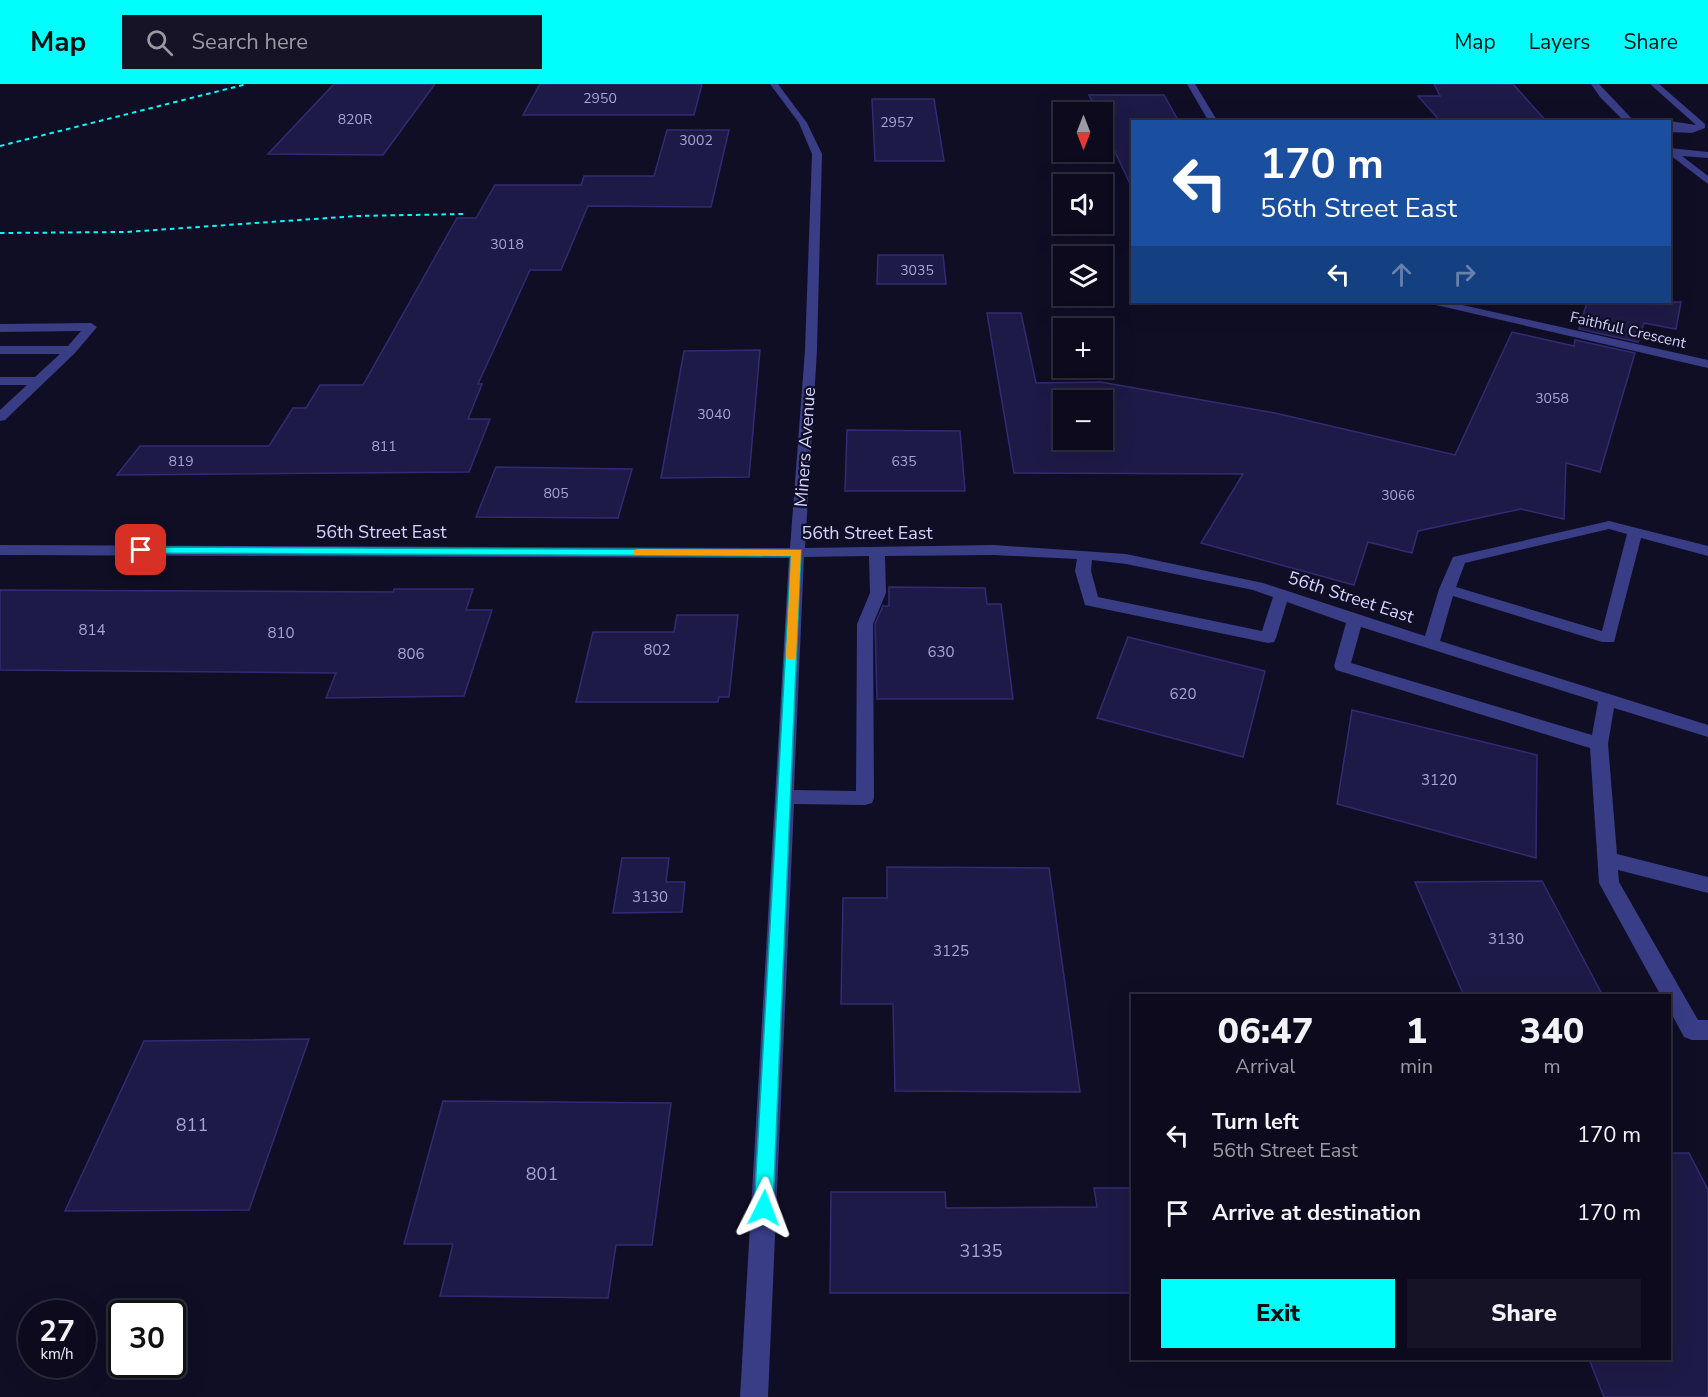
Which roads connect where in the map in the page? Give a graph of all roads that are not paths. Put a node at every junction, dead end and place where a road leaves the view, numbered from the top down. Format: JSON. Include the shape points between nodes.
{"nodes":[{"id":1,"x":95,"y":84,"type":"edge"},
{"id":2,"x":106,"y":84,"type":"edge"},
{"id":3,"x":774,"y":84,"type":"edge"},
{"id":4,"x":1191,"y":84,"type":"edge"},
{"id":5,"x":1595,"y":84,"type":"edge"},
{"id":6,"x":1654,"y":84,"type":"edge"},
{"id":7,"x":1213,"y":120,"type":"edge"},
{"id":8,"x":1629,"y":120,"type":"edge"},
{"id":9,"x":1671,"y":126,"type":"edge"},
{"id":10,"x":1704,"y":128,"type":"edge"},
{"id":11,"x":1671,"y":152,"type":"edge"},
{"id":12,"x":1671,"y":153,"type":"edge"},
{"id":13,"x":1708,"y":154,"type":"edge"},
{"id":14,"x":1708,"y":181,"type":"edge"},
{"id":15,"x":1440,"y":303,"type":"edge"},
{"id":16,"x":0,"y":328,"type":"edge"},
{"id":17,"x":0,"y":350,"type":"edge"},
{"id":18,"x":71,"y":350,"type":"junction"},
{"id":19,"x":1708,"y":364,"type":"edge"},
{"id":20,"x":0,"y":381,"type":"edge"},
{"id":21,"x":38,"y":381,"type":"junction"},
{"id":22,"x":0,"y":417,"type":"edge"},
{"id":23,"x":1635,"y":532,"type":"junction"},
{"id":24,"x":0,"y":550,"type":"edge"},
{"id":25,"x":1708,"y":550,"type":"edge"},
{"id":26,"x":797,"y":553,"type":"junction"},
{"id":27,"x":877,"y":553,"type":"junction"},
{"id":28,"x":1085,"y":555,"type":"junction"},
{"id":29,"x":1447,"y":589,"type":"junction"},
{"id":30,"x":1282,"y":594,"type":"junction"},
{"id":31,"x":1355,"y":620,"type":"junction"},
{"id":32,"x":1431,"y":643,"type":"junction"},
{"id":33,"x":1607,"y":700,"type":"junction"},
{"id":34,"x":1708,"y":731,"type":"edge"},
{"id":35,"x":1599,"y":744,"type":"junction"},
{"id":36,"x":785,"y":797,"type":"junction"},
{"id":37,"x":1608,"y":860,"type":"junction"},
{"id":38,"x":1708,"y":885,"type":"edge"},
{"id":39,"x":1708,"y":1030,"type":"edge"},
{"id":40,"x":754,"y":1397,"type":"edge"}],
"edges":[{"from":1,"to":2,"type":"street"},
{"from":3,"to":26,"type":"street","name":"Miners Avenue","via":[[803,123],[817,154],[811,350]]},
{"from":4,"to":7,"type":"street"},
{"from":5,"to":8,"type":"street"},
{"from":6,"to":10,"type":"street"},
{"from":9,"to":10,"type":"street"},
{"from":11,"to":13,"type":"street"},
{"from":12,"to":14,"type":"street"},
{"from":15,"to":19,"type":"street","name":"Faithfull Crescent"},
{"from":16,"to":18,"type":"street","via":[[91,327]]},
{"from":17,"to":18,"type":"street"},
{"from":18,"to":21,"type":"street"},
{"from":20,"to":21,"type":"street"},
{"from":21,"to":22,"type":"street"},
{"from":23,"to":25,"type":"street"},
{"from":23,"to":29,"type":"street","via":[[1609,525],[1458,560]]},
{"from":23,"to":29,"type":"street","via":[[1608,638]]},
{"from":24,"to":26,"type":"street","name":"56th Street East"},
{"from":26,"to":27,"type":"street","name":"56th Street East"},
{"from":26,"to":36,"type":"street","name":"Miners Avenue"},
{"from":27,"to":28,"type":"street","name":"56th Street East","via":[[994,550]]},
{"from":27,"to":36,"type":"street","via":[[878,593],[865,624],[865,798]]},
{"from":28,"to":30,"type":"street","name":"56th Street East","via":[[1194,571]]},
{"from":28,"to":30,"type":"street","via":[[1083,571],[1091,601],[1268,638]]},
{"from":29,"to":32,"type":"street"},
{"from":30,"to":31,"type":"street","name":"56th Street East"},
{"from":31,"to":32,"type":"street","name":"56th Street East"},
{"from":31,"to":35,"type":"street","via":[[1342,666]]},
{"from":32,"to":33,"type":"street","name":"56th Street East"},
{"from":33,"to":34,"type":"street","name":"56th Street East"},
{"from":33,"to":35,"type":"street"},
{"from":35,"to":37,"type":"street"},
{"from":36,"to":40,"type":"street","name":"Miners Avenue"},
{"from":37,"to":38,"type":"street"},
{"from":37,"to":39,"type":"street","via":[[1609,883],[1692,1030]]}]}
